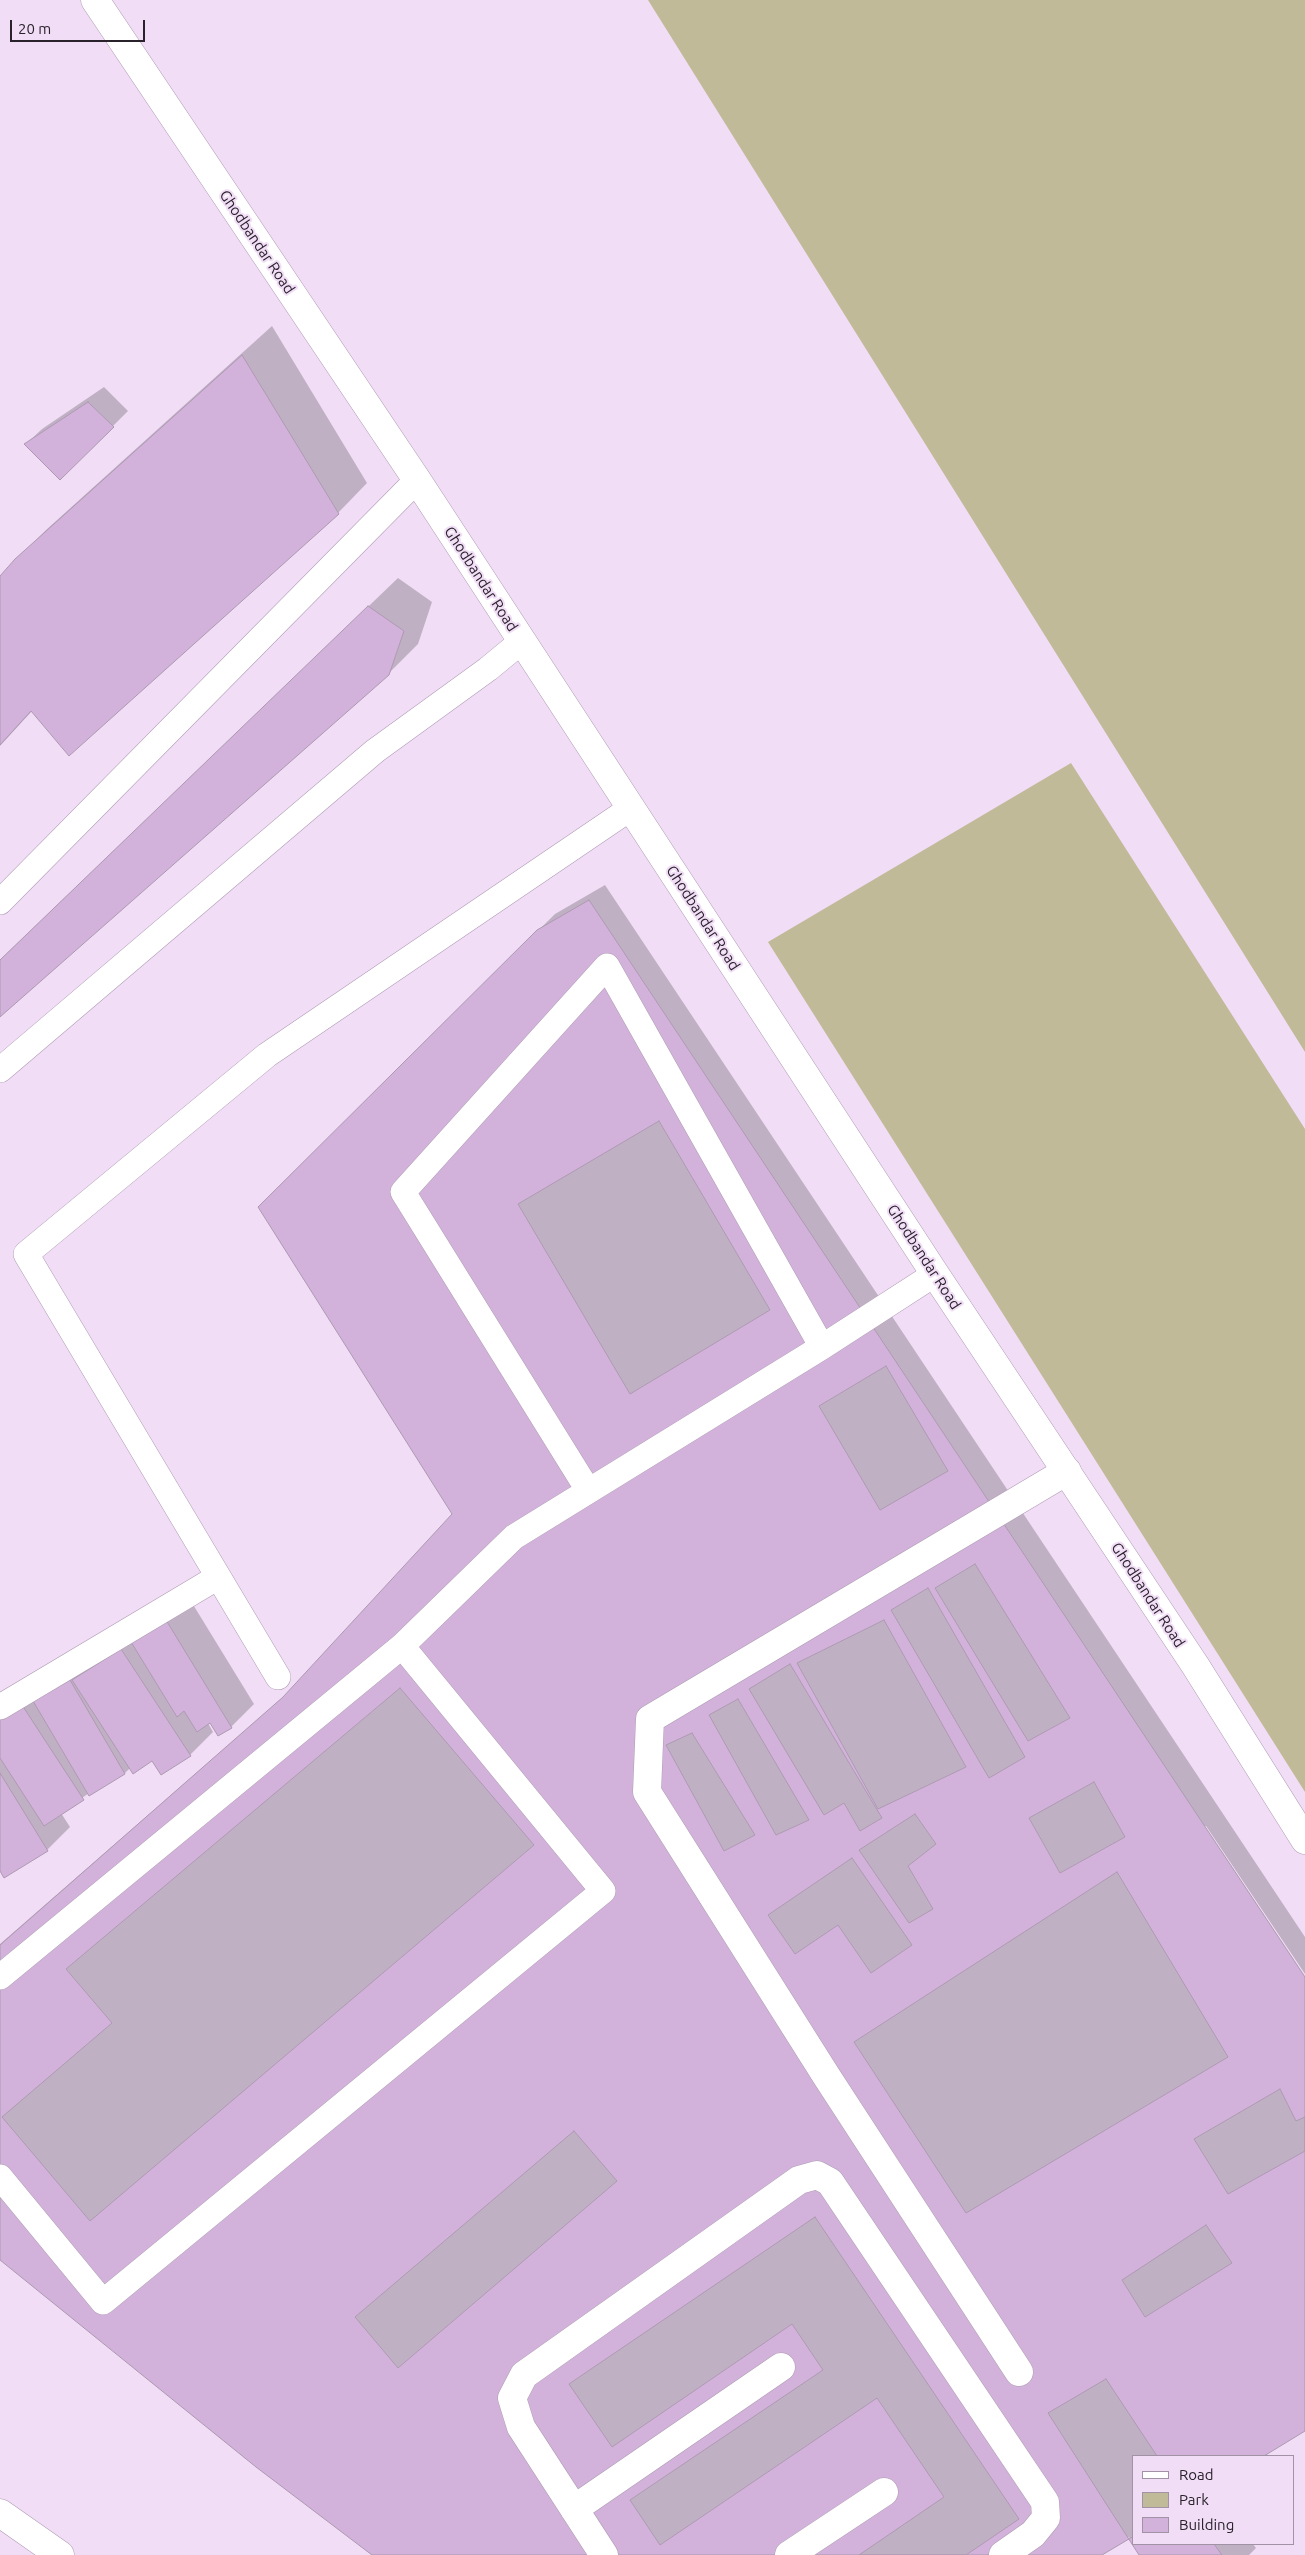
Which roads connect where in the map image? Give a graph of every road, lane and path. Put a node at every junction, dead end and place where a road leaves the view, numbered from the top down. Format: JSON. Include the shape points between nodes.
{"nodes":[{"id":1,"x":95,"y":0,"type":"edge"},
{"id":2,"x":417,"y":480,"type":"junction"},
{"id":3,"x":522,"y":641,"type":"junction"},
{"id":4,"x":631,"y":808,"type":"junction"},
{"id":5,"x":0,"y":902,"type":"edge"},
{"id":6,"x":0,"y":1070,"type":"edge"},
{"id":7,"x":935,"y":1274,"type":"junction"},
{"id":8,"x":822,"y":1347,"type":"junction"},
{"id":9,"x":1067,"y":1471,"type":"junction"},
{"id":10,"x":588,"y":1490,"type":"junction"},
{"id":11,"x":218,"y":1577,"type":"junction"},
{"id":12,"x":402,"y":1646,"type":"junction"},
{"id":13,"x":278,"y":1677,"type":"dead end"},
{"id":14,"x":0,"y":1708,"type":"edge"},
{"id":15,"x":1305,"y":1840,"type":"edge"},
{"id":16,"x":0,"y":1977,"type":"edge"},
{"id":17,"x":0,"y":2177,"type":"edge"},
{"id":18,"x":782,"y":2367,"type":"dead end"},
{"id":19,"x":1019,"y":2372,"type":"dead end"},
{"id":20,"x":884,"y":2492,"type":"dead end"},
{"id":21,"x":574,"y":2509,"type":"junction"},
{"id":22,"x":0,"y":2512,"type":"edge"},
{"id":23,"x":60,"y":2555,"type":"edge"},
{"id":24,"x":604,"y":2555,"type":"edge"},
{"id":25,"x":789,"y":2555,"type":"edge"},
{"id":26,"x":1003,"y":2555,"type":"edge"}],
"edges":[{"from":1,"to":2,"type":"street","name":"Ghodbandar Road"},
{"from":2,"to":3,"type":"street","name":"Ghodbandar Road"},
{"from":2,"to":5,"type":"lane"},
{"from":3,"to":4,"type":"street","name":"Ghodbandar Road"},
{"from":3,"to":6,"type":"lane","via":[[375,751]]},
{"from":4,"to":7,"type":"street","name":"Ghodbandar Road"},
{"from":4,"to":11,"type":"lane","via":[[267,1055],[26,1254]]},
{"from":7,"to":8,"type":"lane"},
{"from":7,"to":9,"type":"street","name":"Ghodbandar Road"},
{"from":8,"to":10,"type":"lane"},
{"from":8,"to":10,"type":"lane","via":[[607,966],[403,1192]]},
{"from":9,"to":15,"type":"street","name":"Ghodbandar Road"},
{"from":9,"to":19,"type":"street","via":[[650,1719],[647,1792],[826,2077]]},
{"from":10,"to":12,"type":"lane","via":[[514,1537]]},
{"from":11,"to":13,"type":"lane"},
{"from":11,"to":14,"type":"lane"},
{"from":12,"to":16,"type":"lane"},
{"from":12,"to":17,"type":"lane","via":[[603,1891],[103,2302]]},
{"from":18,"to":21,"type":"street"},
{"from":20,"to":25,"type":"street"},
{"from":21,"to":24,"type":"street"},
{"from":21,"to":26,"type":"street","via":[[521,2427],[512,2398],[524,2375],[798,2180],[817,2175],[830,2182],[1045,2502],[1046,2518],[1033,2534]]},
{"from":22,"to":23,"type":"street"}]}
